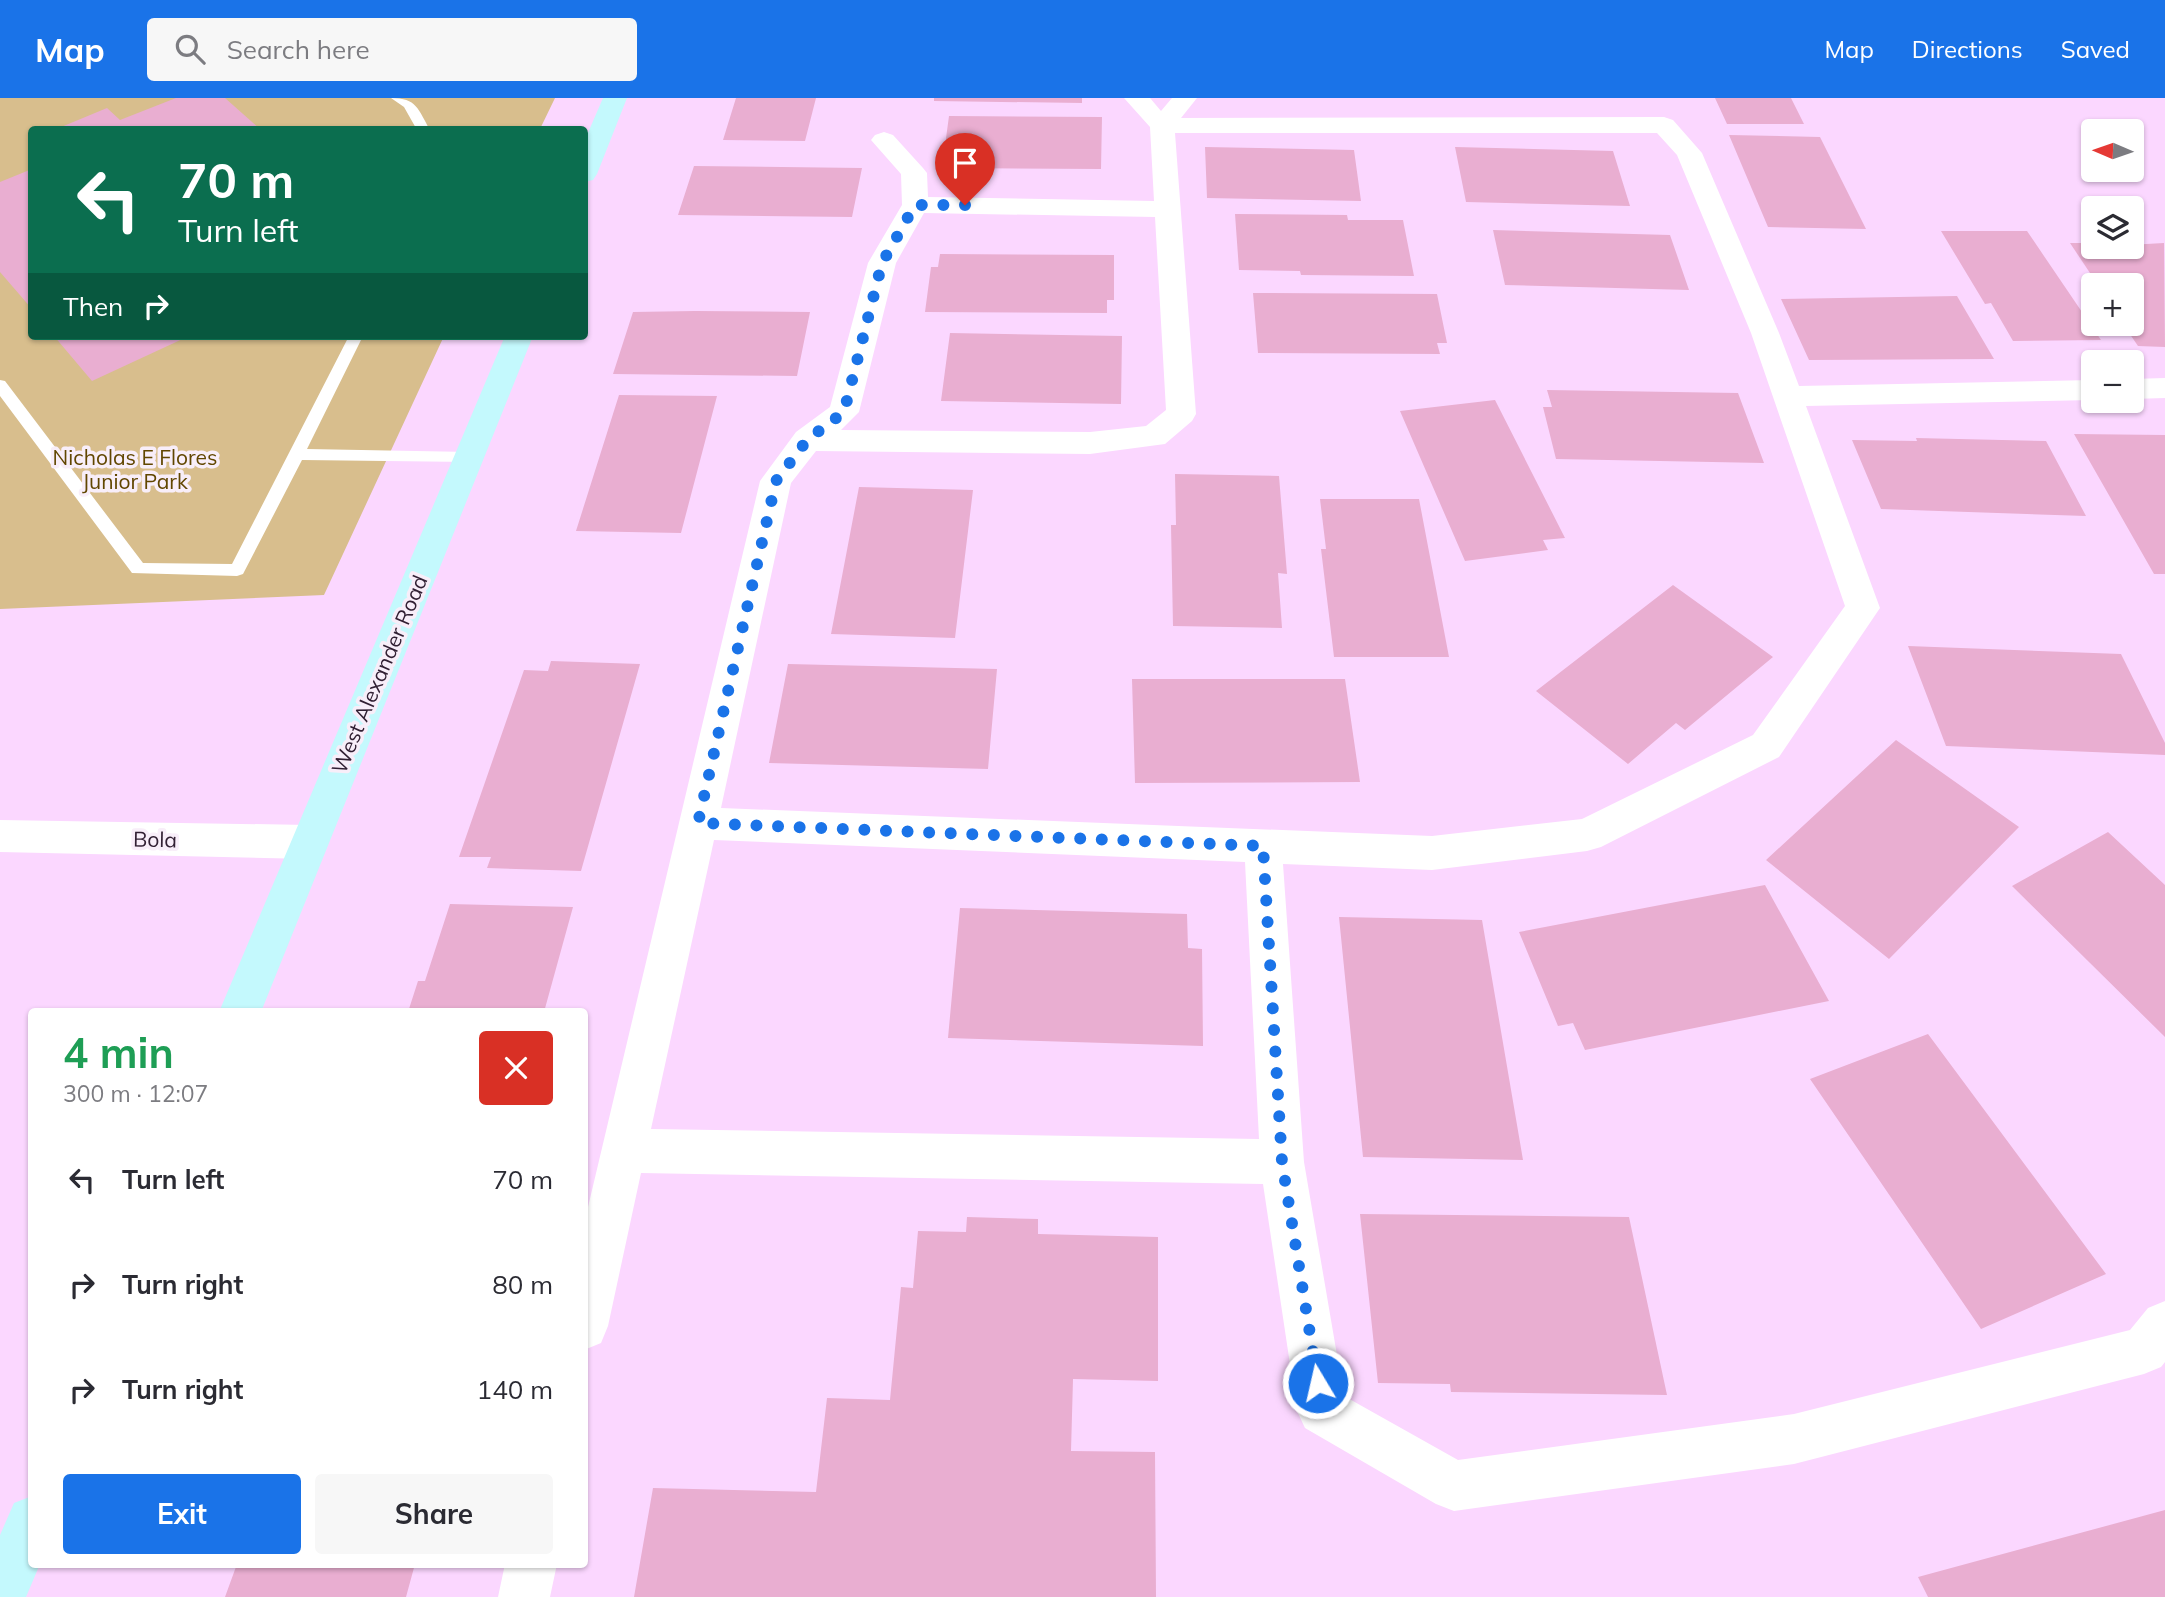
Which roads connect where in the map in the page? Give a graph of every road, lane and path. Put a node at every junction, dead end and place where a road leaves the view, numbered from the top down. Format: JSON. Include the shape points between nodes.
{"nodes":[{"id":1,"x":397,"y":98,"type":"edge"},
{"id":2,"x":615,"y":98,"type":"edge"},
{"id":3,"x":1136,"y":98,"type":"edge"},
{"id":4,"x":1185,"y":98,"type":"edge"},
{"id":5,"x":422,"y":126,"type":"edge"},
{"id":6,"x":1163,"y":126,"type":"junction"},
{"id":7,"x":884,"y":140,"type":"dead end"},
{"id":8,"x":588,"y":164,"type":"edge"},
{"id":9,"x":915,"y":205,"type":"junction"},
{"id":10,"x":1167,"y":209,"type":"junction"},
{"id":11,"x":354,"y":340,"type":"edge"},
{"id":12,"x":517,"y":340,"type":"edge"},
{"id":13,"x":0,"y":385,"type":"edge"},
{"id":14,"x":2165,"y":388,"type":"edge"},
{"id":15,"x":2144,"y":389,"type":"edge"},
{"id":16,"x":2081,"y":390,"type":"edge"},
{"id":17,"x":1788,"y":397,"type":"junction"},
{"id":18,"x":807,"y":440,"type":"junction"},
{"id":19,"x":297,"y":454,"type":"junction"},
{"id":20,"x":470,"y":457,"type":"junction"},
{"id":21,"x":698,"y":823,"type":"junction"},
{"id":22,"x":0,"y":836,"type":"edge"},
{"id":23,"x":309,"y":842,"type":"junction"},
{"id":24,"x":1263,"y":846,"type":"junction"},
{"id":25,"x":242,"y":1008,"type":"edge"},
{"id":26,"x":624,"y":1151,"type":"junction"},
{"id":27,"x":1282,"y":1162,"type":"junction"},
{"id":28,"x":588,"y":1308,"type":"edge"},
{"id":29,"x":2165,"y":1325,"type":"edge"},
{"id":30,"x":28,"y":1530,"type":"edge"},
{"id":31,"x":530,"y":1568,"type":"edge"},
{"id":32,"x":0,"y":1597,"type":"edge"},
{"id":33,"x":524,"y":1597,"type":"edge"}],
"edges":[{"from":1,"to":5,"type":"lane","via":[[409,105]]},
{"from":2,"to":8,"type":"main road"},
{"from":3,"to":6,"type":"street"},
{"from":4,"to":6,"type":"street"},
{"from":6,"to":10,"type":"street"},
{"from":6,"to":17,"type":"street","via":[[1664,125],[1689,153]]},
{"from":7,"to":9,"type":"street","via":[[914,173]]},
{"from":9,"to":10,"type":"street"},
{"from":9,"to":18,"type":"street","via":[[882,263],[844,412]]},
{"from":10,"to":18,"type":"street","via":[[1181,414],[1154,436],[1090,443]]},
{"from":11,"to":19,"type":"lane"},
{"from":12,"to":20,"type":"main road","name":"West Alexander Road"},
{"from":13,"to":19,"type":"lane","via":[[138,569],[237,570]]},
{"from":14,"to":15,"type":"street"},
{"from":16,"to":17,"type":"street"},
{"from":17,"to":24,"type":"street","via":[[1863,608],[1766,746],[1587,835],[1432,853]]},
{"from":18,"to":21,"type":"street","via":[[776,481]]},
{"from":19,"to":20,"type":"lane"},
{"from":20,"to":23,"type":"main road","name":"West Alexander Road"},
{"from":21,"to":24,"type":"street"},
{"from":21,"to":26,"type":"street"},
{"from":22,"to":23,"type":"street","name":"Bola"},
{"from":23,"to":25,"type":"main road","name":"West Alexander Road"},
{"from":24,"to":27,"type":"street"},
{"from":26,"to":27,"type":"street"},
{"from":26,"to":28,"type":"street"},
{"from":27,"to":29,"type":"street","via":[[1322,1411],[1454,1486],[1794,1438],[2144,1350]]},
{"from":30,"to":32,"type":"main road"},
{"from":31,"to":33,"type":"street"}]}
